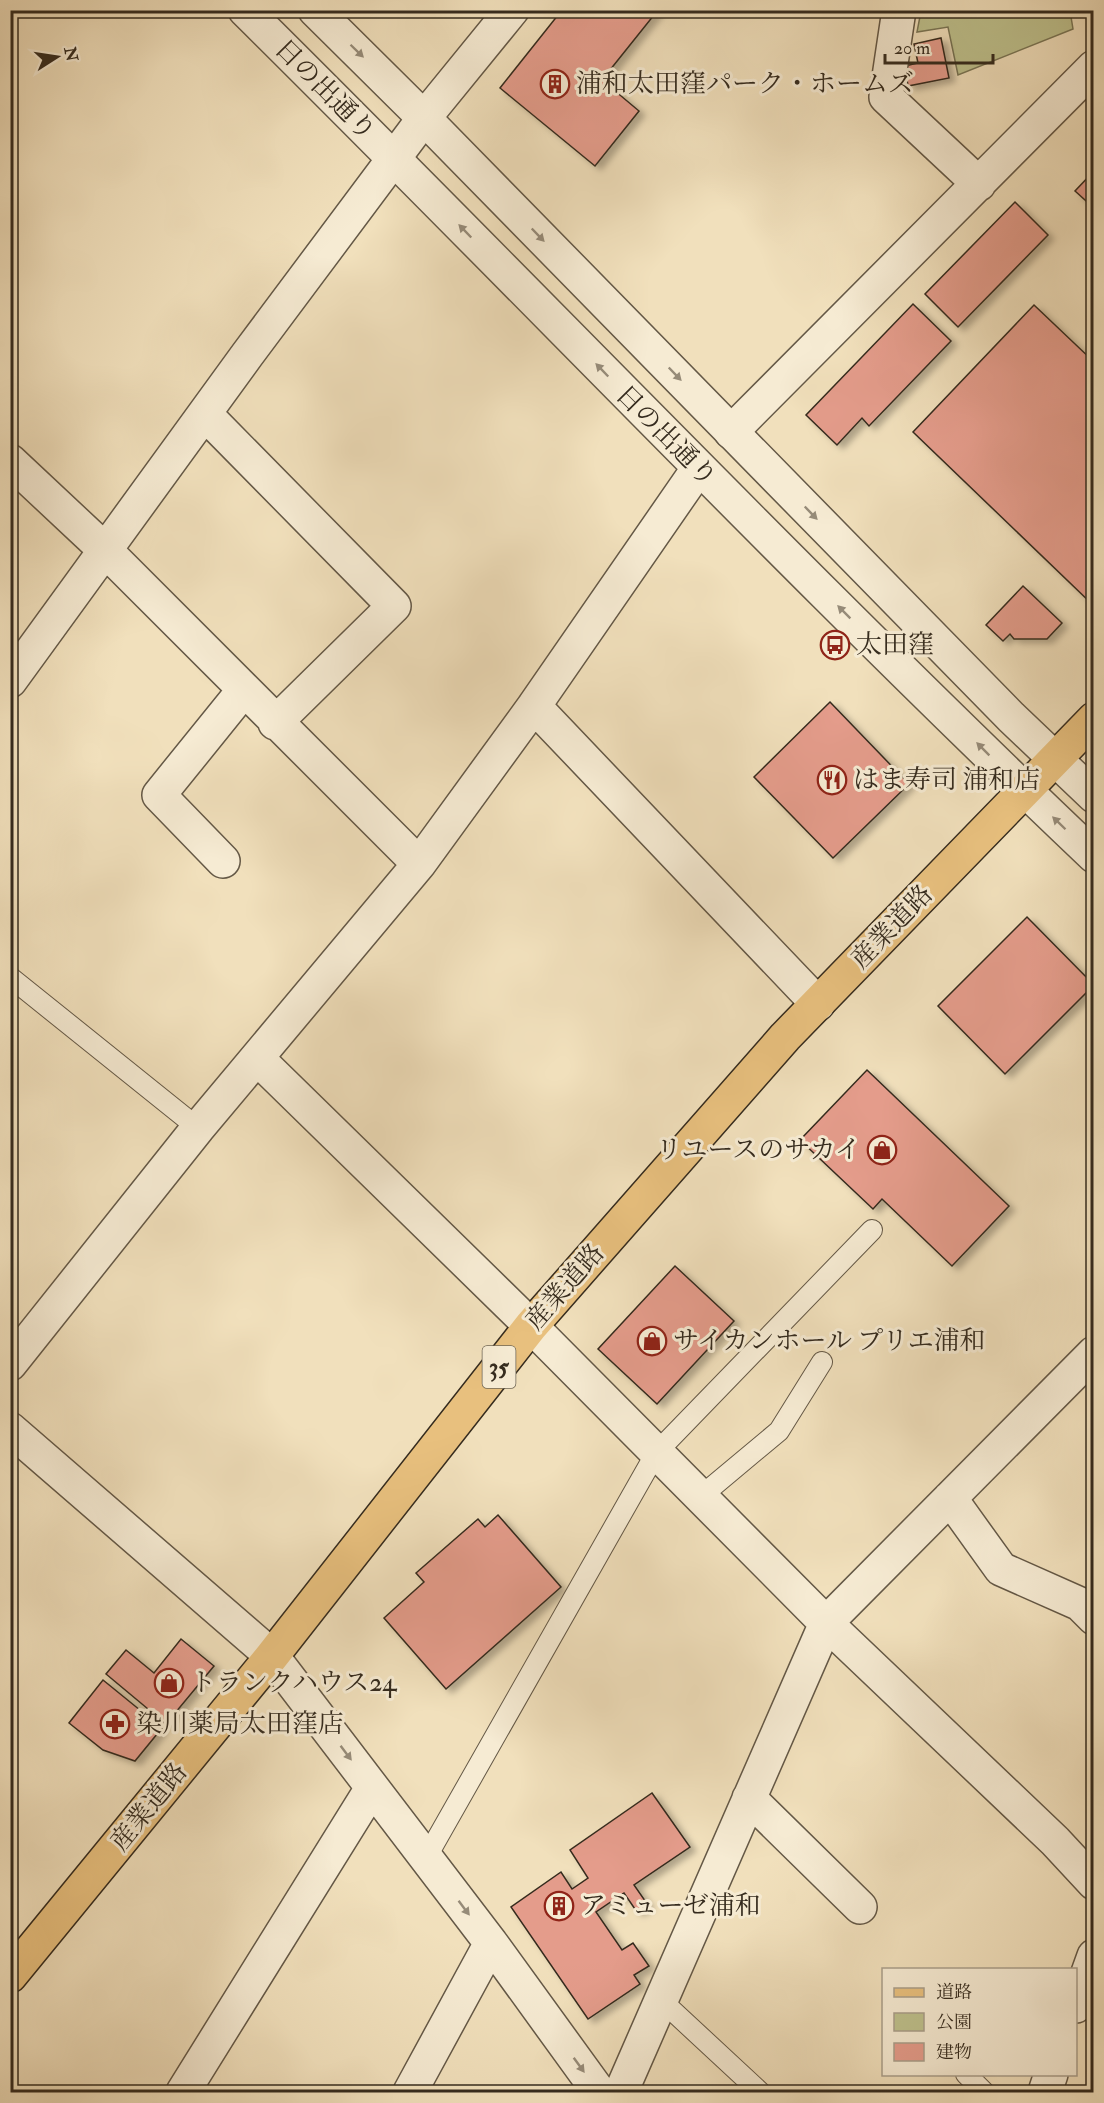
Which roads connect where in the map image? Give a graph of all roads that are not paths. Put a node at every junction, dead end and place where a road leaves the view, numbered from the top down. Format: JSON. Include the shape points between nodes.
{"nodes":[{"id":1,"x":245,"y":10,"type":"edge"},
{"id":2,"x":315,"y":10,"type":"edge"},
{"id":3,"x":512,"y":10,"type":"edge"},
{"id":4,"x":899,"y":10,"type":"edge"},
{"id":5,"x":1094,"y":68,"type":"edge"},
{"id":6,"x":424,"y":118,"type":"junction"},
{"id":7,"x":394,"y":158,"type":"junction"},
{"id":8,"x":979,"y":184,"type":"junction"},
{"id":9,"x":206,"y":415,"type":"junction"},
{"id":10,"x":731,"y":432,"type":"junction"},
{"id":11,"x":10,"y":461,"type":"edge"},
{"id":12,"x":698,"y":469,"type":"junction"},
{"id":13,"x":105,"y":550,"type":"junction"},
{"id":14,"x":10,"y":681,"type":"edge"},
{"id":15,"x":243,"y":691,"type":"junction"},
{"id":16,"x":534,"y":706,"type":"junction"},
{"id":17,"x":1094,"y":719,"type":"edge"},
{"id":18,"x":275,"y":723,"type":"junction"},
{"id":19,"x":1055,"y":757,"type":"junction"},
{"id":20,"x":1024,"y":790,"type":"junction"},
{"id":21,"x":1094,"y":796,"type":"edge"},
{"id":22,"x":1094,"y":856,"type":"edge"},
{"id":23,"x":223,"y":861,"type":"dead end"},
{"id":24,"x":419,"y":864,"type":"junction"},
{"id":25,"x":10,"y":976,"type":"edge"},
{"id":26,"x":818,"y":1004,"type":"junction"},
{"id":27,"x":257,"y":1058,"type":"junction"},
{"id":28,"x":198,"y":1128,"type":"junction"},
{"id":29,"x":872,"y":1230,"type":"dead end"},
{"id":30,"x":531,"y":1326,"type":"junction"},
{"id":31,"x":1094,"y":1353,"type":"edge"},
{"id":32,"x":822,"y":1362,"type":"dead end"},
{"id":33,"x":10,"y":1364,"type":"edge"},
{"id":34,"x":10,"y":1429,"type":"edge"},
{"id":35,"x":657,"y":1453,"type":"junction"},
{"id":36,"x":700,"y":1497,"type":"junction"},
{"id":37,"x":950,"y":1498,"type":"junction"},
{"id":38,"x":1094,"y":1618,"type":"edge"},
{"id":39,"x":826,"y":1623,"type":"junction"},
{"id":40,"x":272,"y":1656,"type":"junction"},
{"id":41,"x":372,"y":1788,"type":"junction"},
{"id":42,"x":749,"y":1798,"type":"junction"},
{"id":43,"x":426,"y":1858,"type":"junction"},
{"id":44,"x":1094,"y":1883,"type":"edge"},
{"id":45,"x":860,"y":1907,"type":"dead end"},
{"id":46,"x":491,"y":1943,"type":"junction"},
{"id":47,"x":1094,"y":1956,"type":"edge"},
{"id":48,"x":10,"y":1976,"type":"edge"},
{"id":49,"x":661,"y":2000,"type":"junction"},
{"id":50,"x":1077,"y":2003,"type":"edge"},
{"id":51,"x":968,"y":2076,"type":"edge"},
{"id":52,"x":1050,"y":2076,"type":"edge"},
{"id":53,"x":183,"y":2092,"type":"edge"},
{"id":54,"x":410,"y":2092,"type":"edge"},
{"id":55,"x":599,"y":2092,"type":"edge"},
{"id":56,"x":621,"y":2092,"type":"edge"},
{"id":57,"x":760,"y":2092,"type":"edge"},
{"id":58,"x":984,"y":2092,"type":"edge"},
{"id":59,"x":1045,"y":2092,"type":"edge"}],
"edges":[{"from":1,"to":7,"type":"street","name":"日の出通り"},
{"from":2,"to":6,"type":"street","name":"日の出通り","one_way":true},
{"from":3,"to":6,"type":"street"},
{"from":4,"to":8,"type":"street","via":[[886,97]]},
{"from":5,"to":8,"type":"street"},
{"from":6,"to":7,"type":"street"},
{"from":6,"to":10,"type":"street","name":"日の出通り","one_way":true},
{"from":7,"to":9,"type":"street"},
{"from":12,"to":7,"type":"street","name":"日の出通り","one_way":true},
{"from":8,"to":10,"type":"street"},
{"from":9,"to":13,"type":"street"},
{"from":9,"to":18,"type":"street","via":[[394,606]]},
{"from":10,"to":19,"type":"street","name":"日の出通り","one_way":true},
{"from":11,"to":13,"type":"street"},
{"from":12,"to":16,"type":"street"},
{"from":20,"to":12,"type":"street","name":"日の出通り","one_way":true},
{"from":13,"to":14,"type":"street"},
{"from":13,"to":15,"type":"street"},
{"from":15,"to":18,"type":"street"},
{"from":15,"to":23,"type":"street","via":[[159,795]]},
{"from":16,"to":24,"type":"street"},
{"from":16,"to":26,"type":"street"},
{"from":17,"to":19,"type":"main road","name":"産業道路","number":"35"},
{"from":18,"to":24,"type":"street"},
{"from":19,"to":20,"type":"main road","name":"産業道路","number":"35"},
{"from":19,"to":21,"type":"street","name":"日の出通り"},
{"from":22,"to":20,"type":"street","name":"日の出通り","one_way":true},
{"from":20,"to":26,"type":"main road","name":"産業道路","number":"35"},
{"from":24,"to":27,"type":"street"},
{"from":25,"to":28,"type":"lane"},
{"from":26,"to":30,"type":"main road","name":"産業道路","number":"35"},
{"from":27,"to":28,"type":"street"},
{"from":27,"to":30,"type":"street"},
{"from":28,"to":33,"type":"street"},
{"from":29,"to":35,"type":"lane"},
{"from":30,"to":35,"type":"street"},
{"from":30,"to":40,"type":"main road","name":"産業道路","number":"35"},
{"from":31,"to":37,"type":"street"},
{"from":32,"to":36,"type":"lane","via":[[779,1431]]},
{"from":34,"to":40,"type":"street"},
{"from":35,"to":36,"type":"street"},
{"from":35,"to":43,"type":"lane"},
{"from":36,"to":39,"type":"street"},
{"from":37,"to":38,"type":"street","via":[[1001,1569],[1080,1604]]},
{"from":37,"to":39,"type":"street"},
{"from":39,"to":42,"type":"street"},
{"from":39,"to":44,"type":"street"},
{"from":40,"to":41,"type":"street","one_way":true},
{"from":40,"to":48,"type":"main road","name":"産業道路","number":"35"},
{"from":41,"to":43,"type":"street"},
{"from":41,"to":53,"type":"street"},
{"from":42,"to":45,"type":"street"},
{"from":42,"to":49,"type":"street"},
{"from":43,"to":46,"type":"street","one_way":true},
{"from":46,"to":54,"type":"street"},
{"from":46,"to":55,"type":"street","one_way":true},
{"from":47,"to":50,"type":"street"},
{"from":49,"to":56,"type":"street"},
{"from":49,"to":57,"type":"lane"},
{"from":51,"to":58,"type":"lane"},
{"from":52,"to":59,"type":"street"}]}
